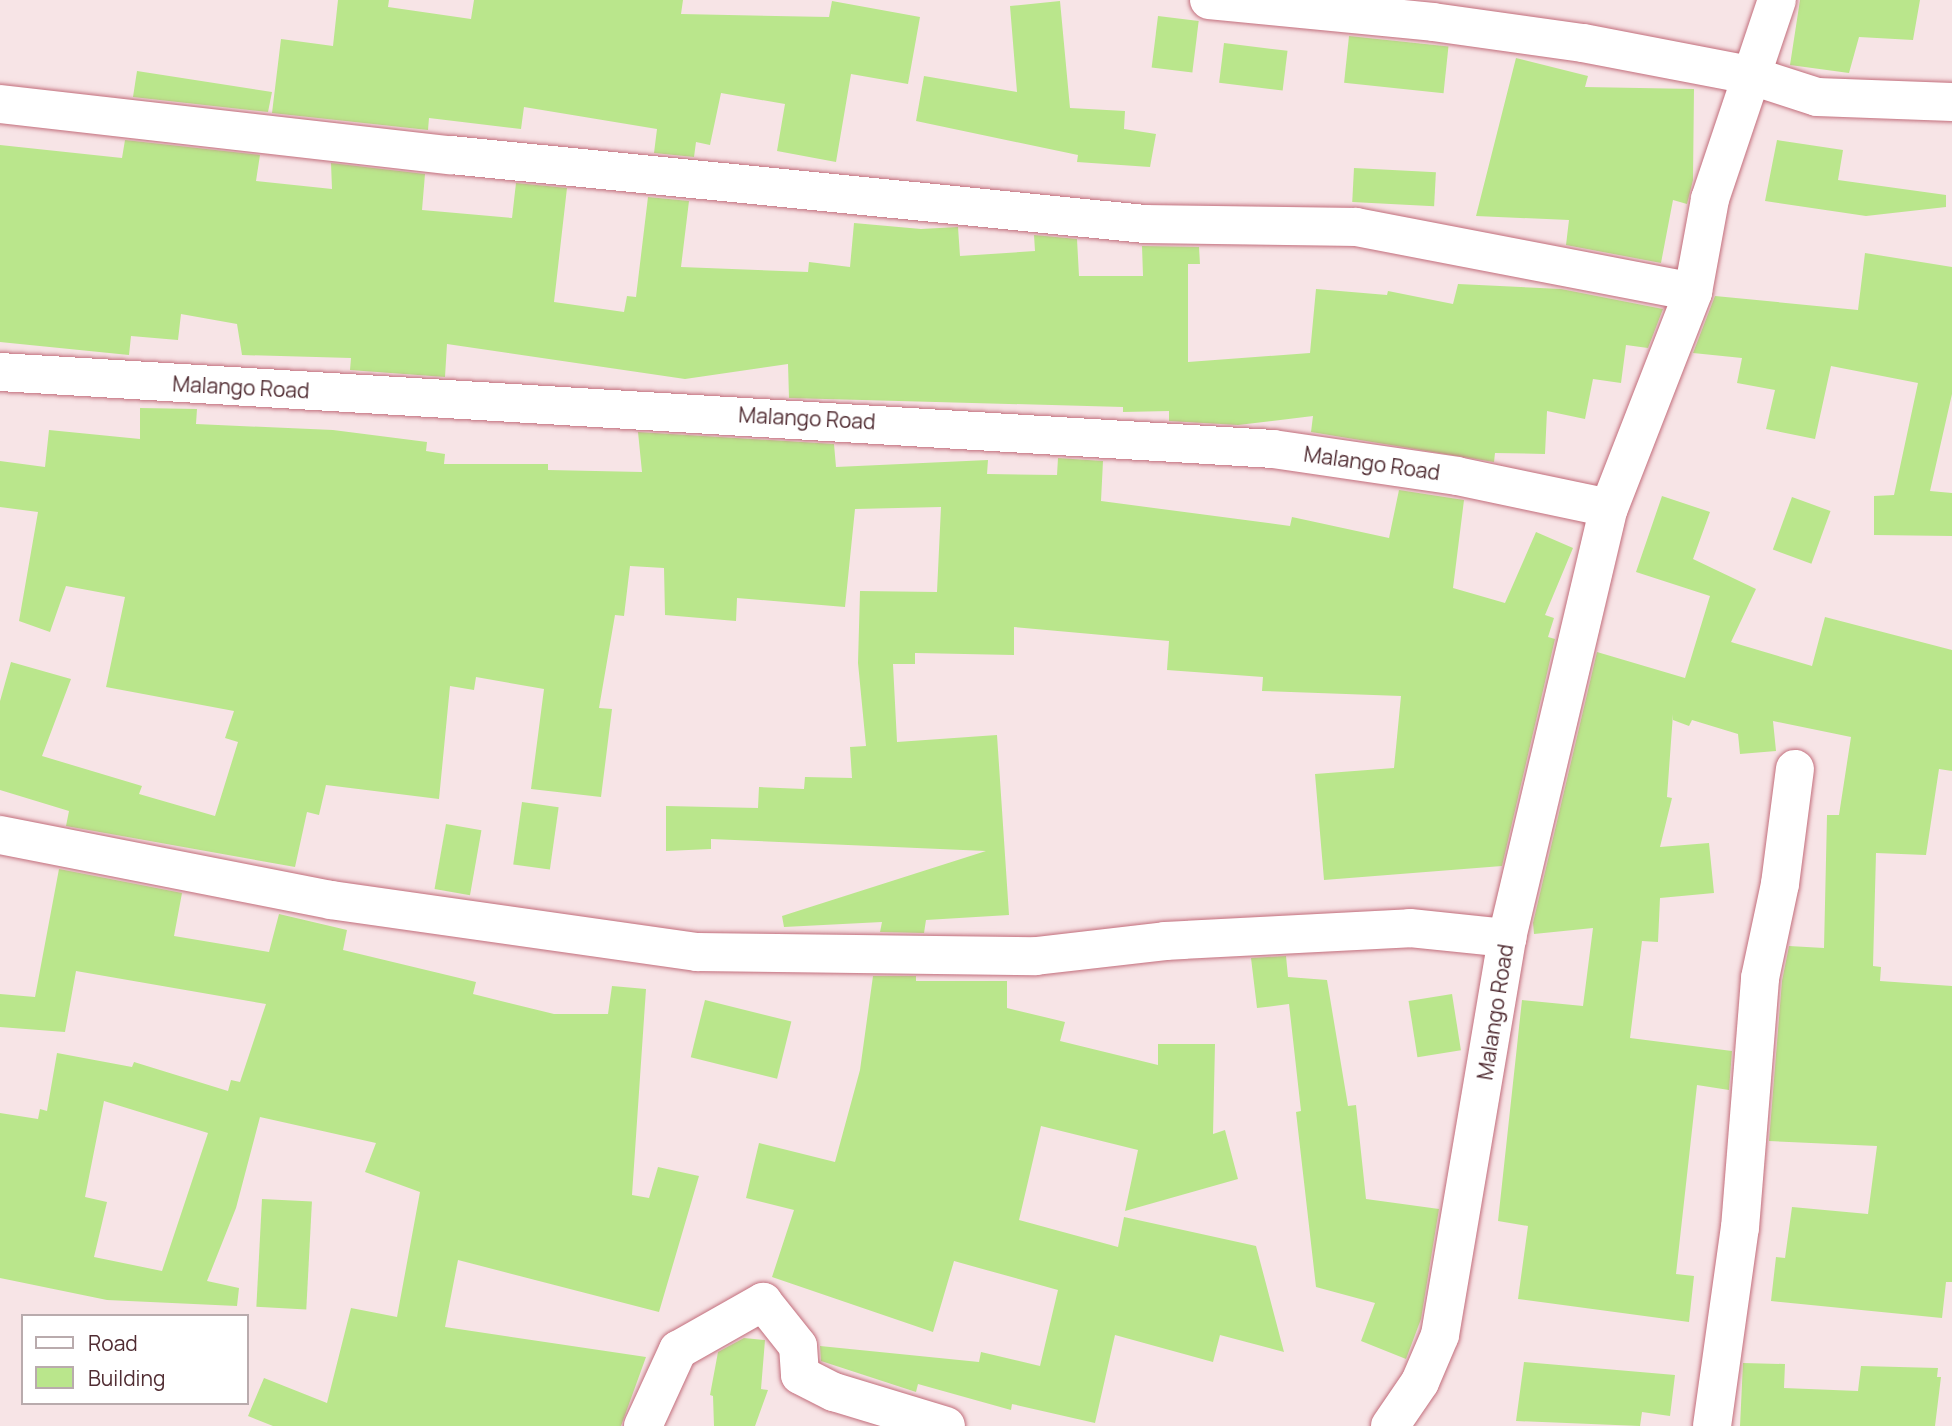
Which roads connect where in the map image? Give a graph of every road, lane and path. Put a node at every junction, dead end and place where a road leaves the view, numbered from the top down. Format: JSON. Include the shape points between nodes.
{"nodes":[{"id":1,"x":1209,"y":0,"type":"edge"},
{"id":2,"x":1777,"y":0,"type":"edge"},
{"id":3,"x":1749,"y":75,"type":"junction"},
{"id":4,"x":1952,"y":102,"type":"edge"},
{"id":5,"x":0,"y":104,"type":"edge"},
{"id":6,"x":1693,"y":292,"type":"junction"},
{"id":7,"x":0,"y":372,"type":"edge"},
{"id":8,"x":1609,"y":508,"type":"junction"},
{"id":9,"x":1795,"y":769,"type":"dead end"},
{"id":10,"x":0,"y":835,"type":"edge"},
{"id":11,"x":1507,"y":937,"type":"junction"},
{"id":12,"x":643,"y":1426,"type":"edge"},
{"id":13,"x":946,"y":1426,"type":"edge"},
{"id":14,"x":1390,"y":1426,"type":"edge"},
{"id":15,"x":1712,"y":1426,"type":"edge"}],
"edges":[{"from":1,"to":3,"type":"street","via":[[1570,41]]},
{"from":2,"to":3,"type":"street","name":"Malango Road"},
{"from":3,"to":4,"type":"street","via":[[1818,97]]},
{"from":3,"to":6,"type":"street","name":"Malango Road","via":[[1710,199]]},
{"from":5,"to":6,"type":"street","via":[[452,155],[1145,224],[1356,227]]},
{"from":6,"to":8,"type":"street","name":"Malango Road"},
{"from":7,"to":8,"type":"street","name":"Malango Road","via":[[1260,447],[1457,476]]},
{"from":8,"to":11,"type":"street","name":"Malango Road"},
{"from":9,"to":15,"type":"street","via":[[1780,884],[1760,978],[1740,1228]]},
{"from":10,"to":11,"type":"street","via":[[331,900],[697,952],[1036,956],[1178,940],[1410,928]]},
{"from":11,"to":14,"type":"street","name":"Malango Road","via":[[1440,1335],[1420,1382]]},
{"from":12,"to":13,"type":"street","via":[[678,1350],[763,1302],[798,1346],[800,1376],[834,1392]]}]}
